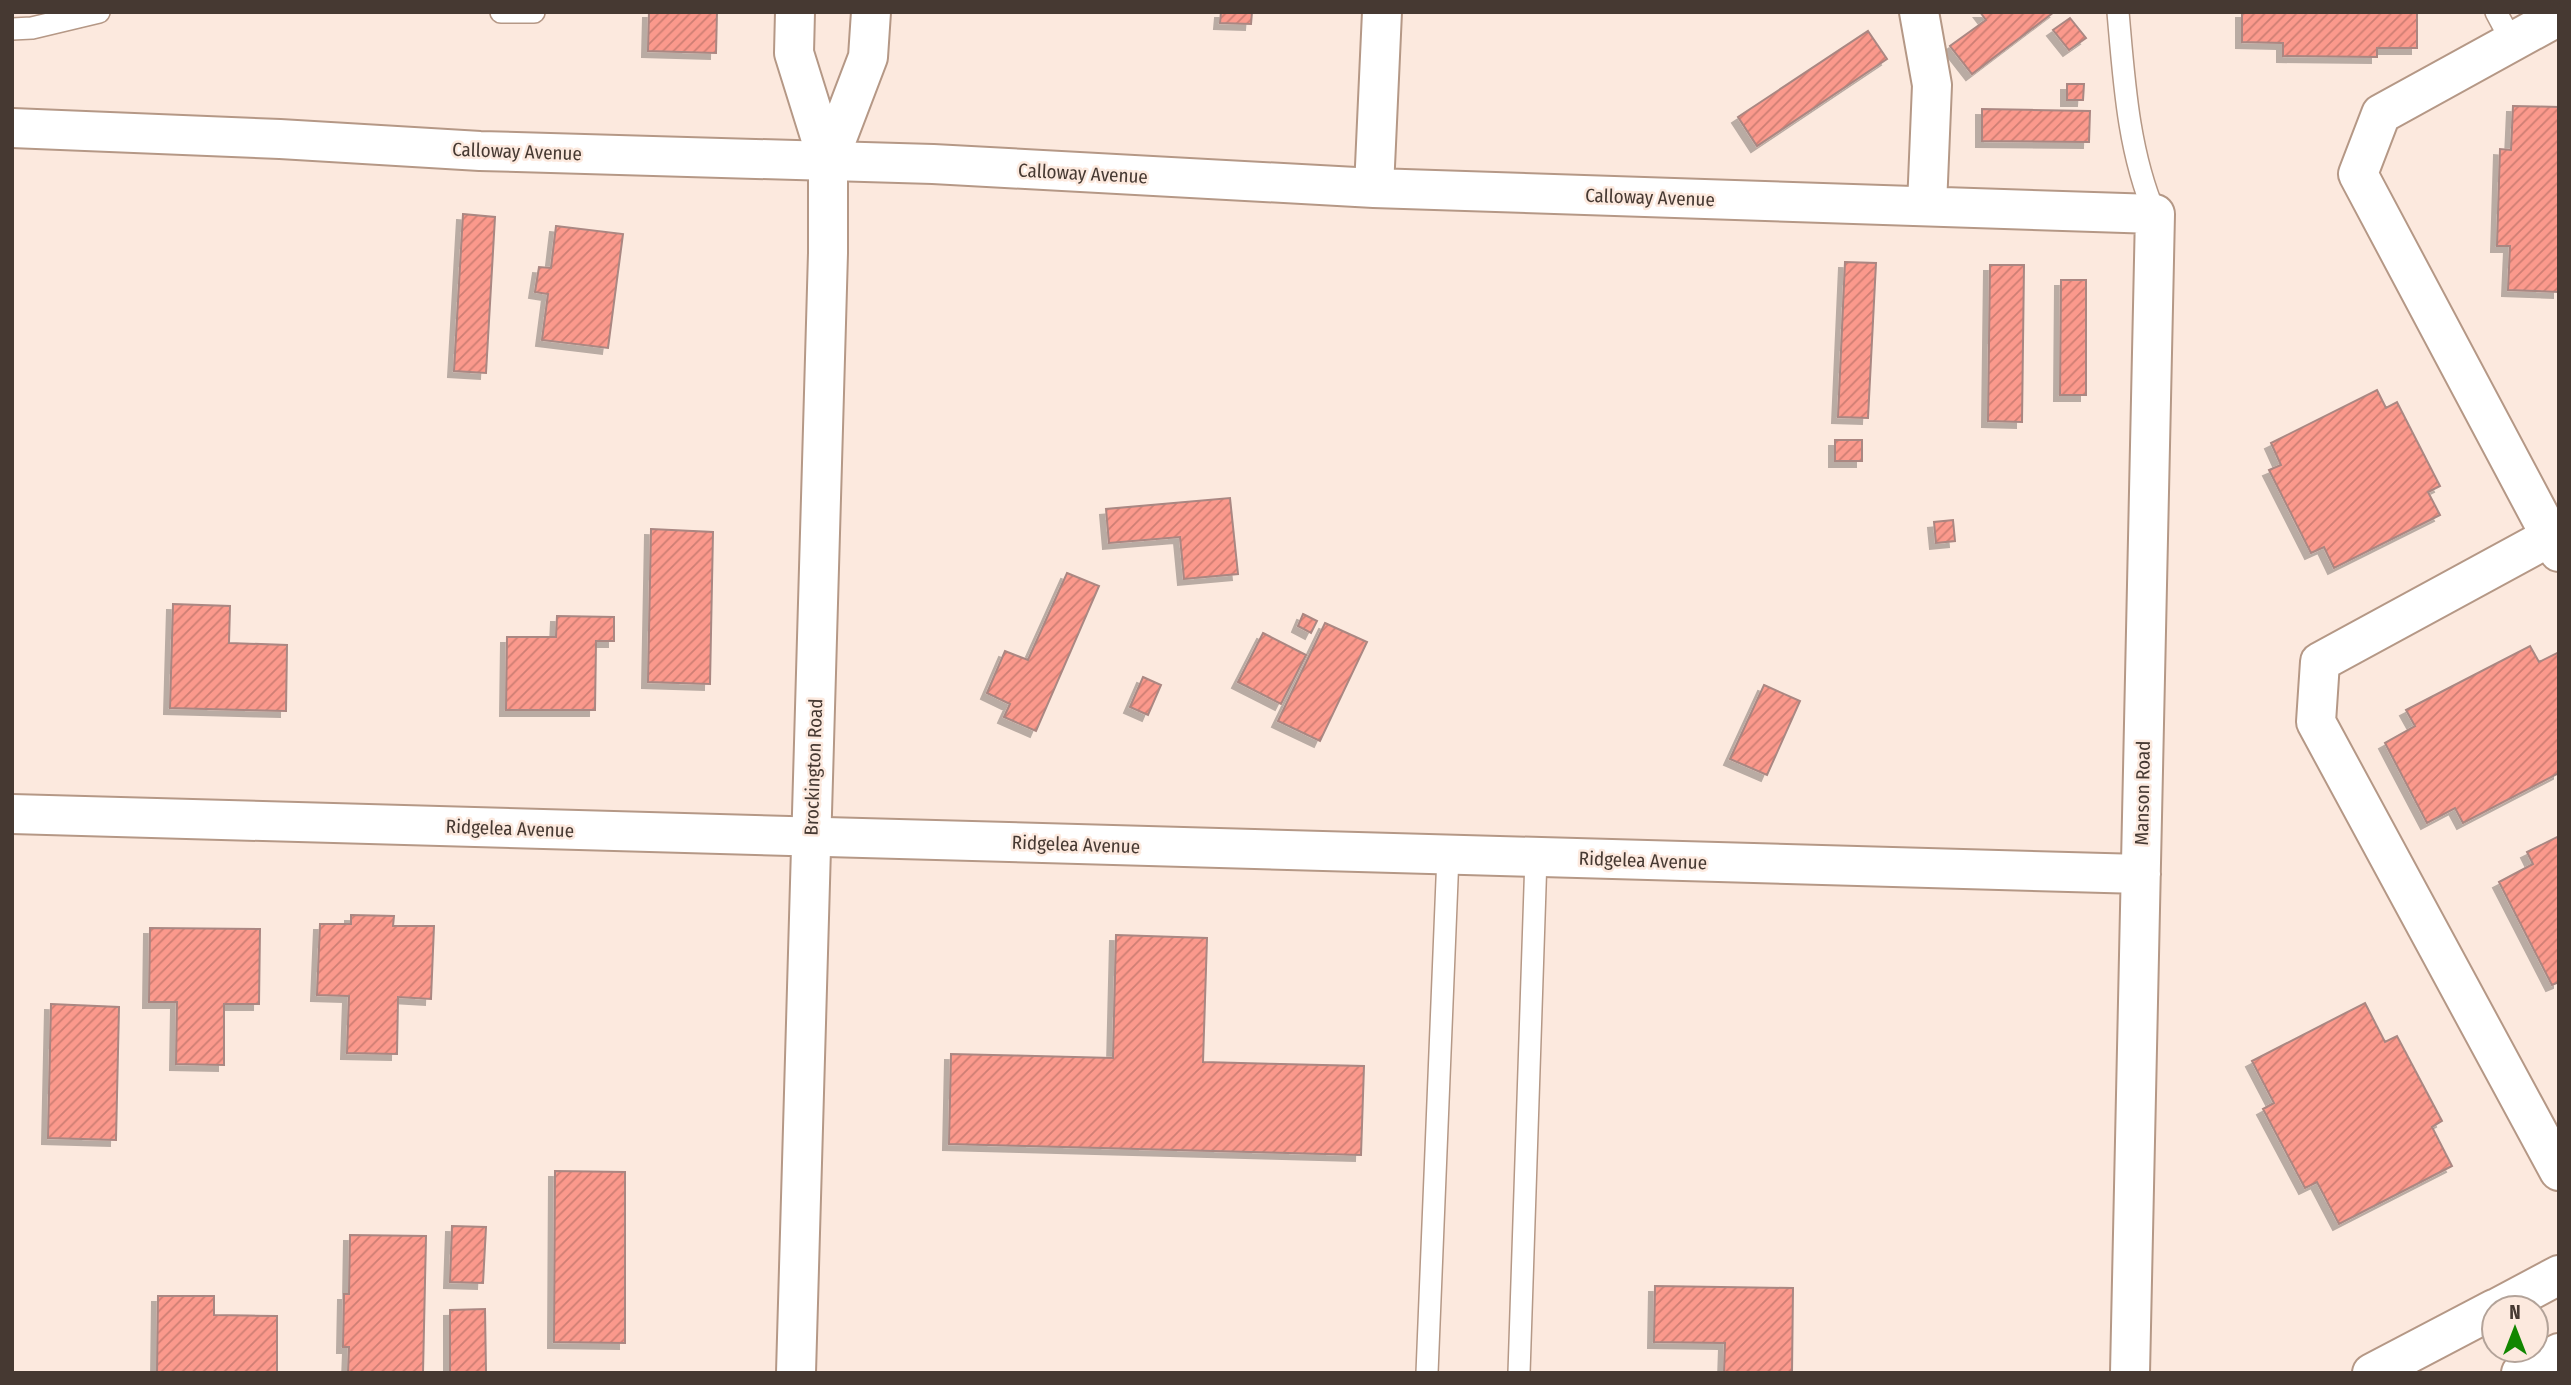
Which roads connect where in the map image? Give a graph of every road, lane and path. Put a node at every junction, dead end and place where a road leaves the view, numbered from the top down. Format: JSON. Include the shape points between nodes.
{"nodes":[{"id":1,"x":99,"y":12,"type":"edge"},
{"id":2,"x":501,"y":12,"type":"edge"},
{"id":3,"x":534,"y":12,"type":"edge"},
{"id":4,"x":795,"y":12,"type":"edge"},
{"id":5,"x":871,"y":12,"type":"edge"},
{"id":6,"x":1382,"y":12,"type":"edge"},
{"id":7,"x":1919,"y":12,"type":"edge"},
{"id":8,"x":2118,"y":12,"type":"edge"},
{"id":9,"x":2559,"y":16,"type":"edge"},
{"id":10,"x":2504,"y":27,"type":"edge"},
{"id":11,"x":12,"y":29,"type":"edge"},
{"id":12,"x":12,"y":128,"type":"edge"},
{"id":13,"x":828,"y":162,"type":"junction"},
{"id":14,"x":1374,"y":188,"type":"junction"},
{"id":15,"x":1927,"y":206,"type":"junction"},
{"id":16,"x":2155,"y":214,"type":"junction"},
{"id":17,"x":2556,"y":540,"type":"edge"},
{"id":18,"x":12,"y":814,"type":"edge"},
{"id":19,"x":810,"y":837,"type":"junction"},
{"id":20,"x":1448,"y":855,"type":"junction"},
{"id":21,"x":1536,"y":857,"type":"junction"},
{"id":22,"x":2141,"y":874,"type":"junction"},
{"id":23,"x":2559,"y":1171,"type":"edge"},
{"id":24,"x":2559,"y":1275,"type":"edge"},
{"id":25,"x":2523,"y":1294,"type":"edge"},
{"id":26,"x":2480,"y":1320,"type":"edge"},
{"id":27,"x":2559,"y":1353,"type":"edge"},
{"id":28,"x":2424,"y":1361,"type":"edge"},
{"id":29,"x":796,"y":1373,"type":"edge"},
{"id":30,"x":1427,"y":1373,"type":"edge"},
{"id":31,"x":1519,"y":1373,"type":"edge"},
{"id":32,"x":2130,"y":1373,"type":"edge"},
{"id":33,"x":2372,"y":1373,"type":"edge"},
{"id":34,"x":2521,"y":1373,"type":"edge"}],
"edges":[{"from":1,"to":11,"type":"lane"},
{"from":2,"to":3,"type":"lane"},
{"from":4,"to":13,"type":"street","name":"Brockington Road","via":[[794,53]]},
{"from":5,"to":13,"type":"street","name":"Brockington Road","via":[[868,57]]},
{"from":6,"to":14,"type":"street"},
{"from":7,"to":15,"type":"street","via":[[1931,85]]},
{"from":8,"to":16,"type":"lane","via":[[2124,87],[2141,181]]},
{"from":9,"to":10,"type":"street"},
{"from":10,"to":17,"type":"street","via":[[2381,114],[2358,174]]},
{"from":12,"to":13,"type":"street","name":"Calloway Avenue"},
{"from":13,"to":14,"type":"street","name":"Calloway Avenue"},
{"from":13,"to":19,"type":"street","name":"Brockington Road"},
{"from":14,"to":15,"type":"street","name":"Calloway Avenue"},
{"from":15,"to":16,"type":"street","name":"Calloway Avenue"},
{"from":16,"to":22,"type":"street","name":"Manson Road"},
{"from":17,"to":23,"type":"street","via":[[2320,662],[2316,722]]},
{"from":18,"to":19,"type":"street","name":"Ridgelea Avenue"},
{"from":19,"to":20,"type":"street","name":"Ridgelea Avenue"},
{"from":19,"to":29,"type":"street","name":"Brockington Road"},
{"from":20,"to":21,"type":"street","name":"Ridgelea Avenue"},
{"from":20,"to":30,"type":"lane"},
{"from":21,"to":22,"type":"street","name":"Ridgelea Avenue"},
{"from":21,"to":31,"type":"lane"},
{"from":22,"to":32,"type":"street","name":"Manson Road"},
{"from":24,"to":25,"type":"street"},
{"from":26,"to":28,"type":"street"},
{"from":27,"to":34,"type":"street"},
{"from":28,"to":33,"type":"street"}]}
